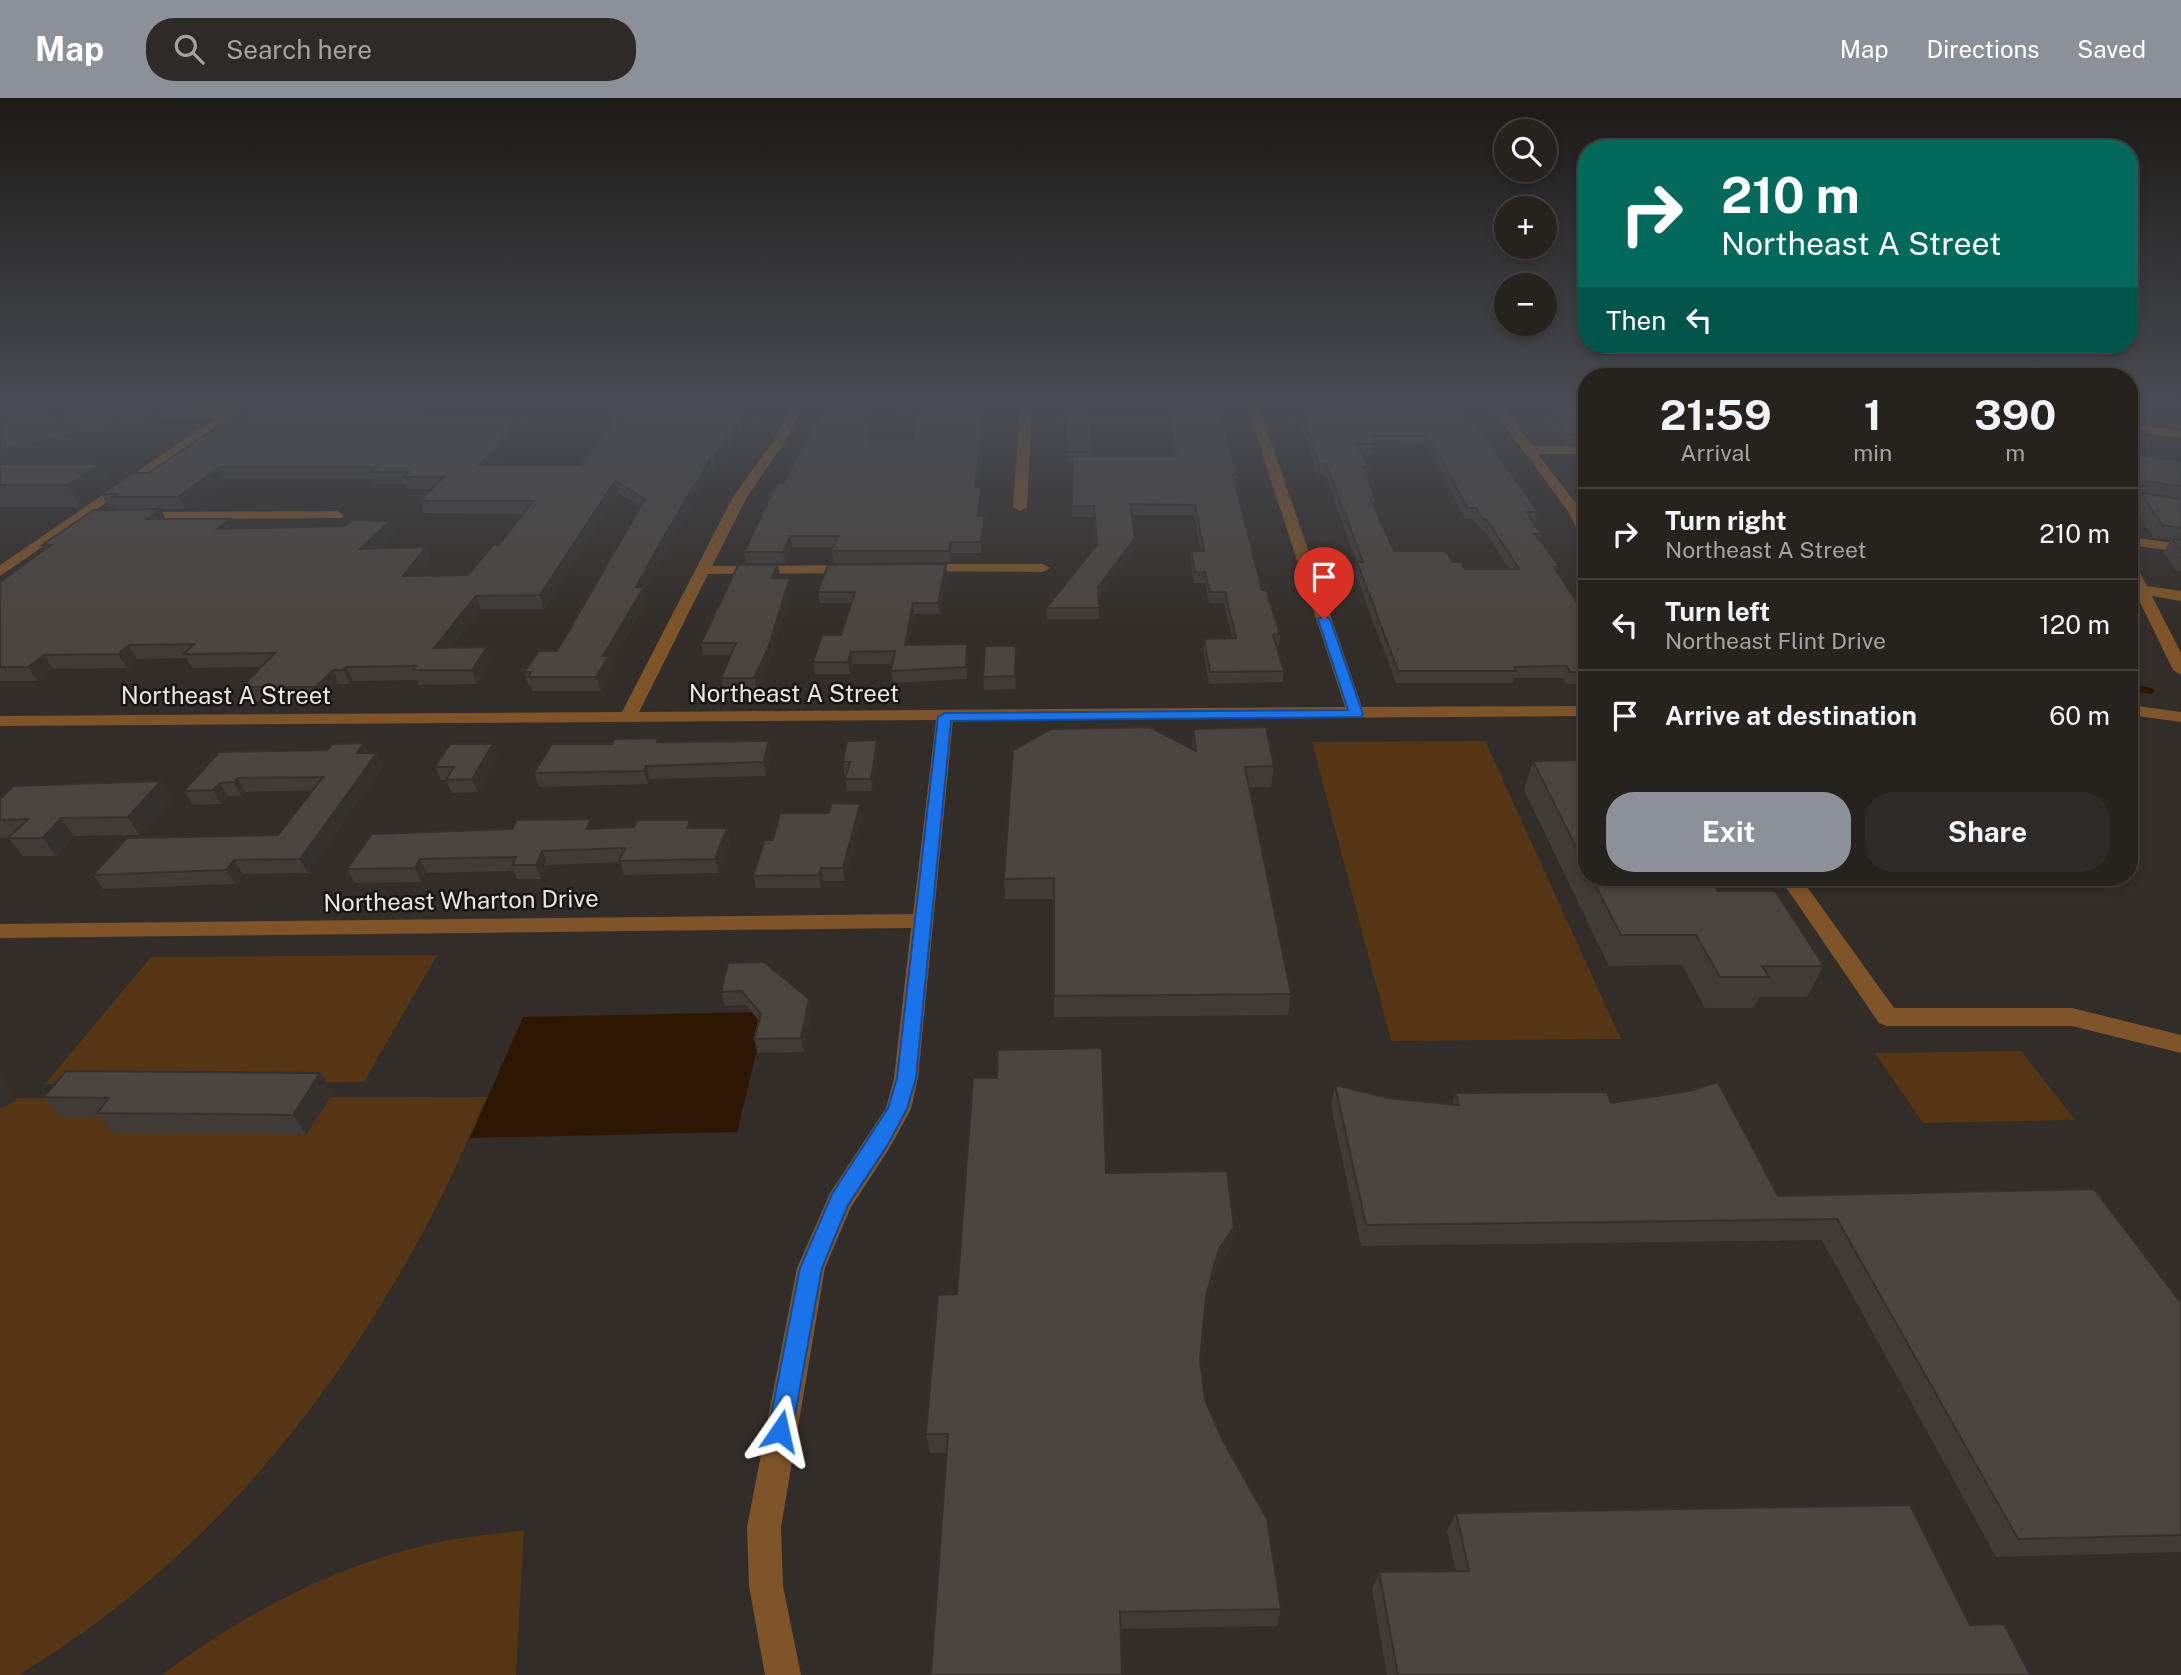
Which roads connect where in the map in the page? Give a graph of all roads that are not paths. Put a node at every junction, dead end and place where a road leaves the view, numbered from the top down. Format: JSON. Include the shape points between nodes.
{"nodes":[{"id":1,"x":133,"y":481,"type":"edge"},
{"id":2,"x":750,"y":481,"type":"edge"},
{"id":3,"x":1022,"y":481,"type":"edge"},
{"id":4,"x":1278,"y":481,"type":"edge"},
{"id":5,"x":1552,"y":481,"type":"edge"},
{"id":6,"x":2138,"y":500,"type":"edge"},
{"id":7,"x":2181,"y":506,"type":"edge"},
{"id":8,"x":1020,"y":507,"type":"dead end"},
{"id":9,"x":337,"y":515,"type":"dead end"},
{"id":10,"x":82,"y":516,"type":"junction"},
{"id":11,"x":1578,"y":518,"type":"edge"},
{"id":12,"x":2138,"y":542,"type":"edge"},
{"id":13,"x":2181,"y":548,"type":"edge"},
{"id":14,"x":908,"y":568,"type":"edge"},
{"id":15,"x":1044,"y":568,"type":"dead end"},
{"id":16,"x":867,"y":569,"type":"edge"},
{"id":17,"x":704,"y":570,"type":"junction"},
{"id":18,"x":0,"y":572,"type":"edge"},
{"id":19,"x":2138,"y":589,"type":"edge"},
{"id":20,"x":2138,"y":593,"type":"edge"},
{"id":21,"x":2181,"y":596,"type":"edge"},
{"id":22,"x":2181,"y":670,"type":"edge"},
{"id":23,"x":1578,"y":711,"type":"edge"},
{"id":24,"x":2138,"y":711,"type":"edge"},
{"id":25,"x":1356,"y":714,"type":"junction"},
{"id":26,"x":945,"y":717,"type":"junction"},
{"id":27,"x":2181,"y":717,"type":"edge"},
{"id":28,"x":628,"y":718,"type":"junction"},
{"id":29,"x":0,"y":721,"type":"edge"},
{"id":30,"x":1795,"y":886,"type":"edge"},
{"id":31,"x":922,"y":921,"type":"junction"},
{"id":32,"x":0,"y":931,"type":"edge"},
{"id":33,"x":2181,"y":1044,"type":"edge"},
{"id":34,"x":783,"y":1675,"type":"edge"}],
"edges":[{"from":1,"to":10,"type":"street"},
{"from":2,"to":17,"type":"street"},
{"from":3,"to":8,"type":"street"},
{"from":4,"to":25,"type":"street"},
{"from":5,"to":11,"type":"street"},
{"from":6,"to":7,"type":"street"},
{"from":9,"to":10,"type":"street"},
{"from":10,"to":18,"type":"street"},
{"from":12,"to":13,"type":"street"},
{"from":14,"to":15,"type":"street"},
{"from":16,"to":17,"type":"street"},
{"from":17,"to":28,"type":"street"},
{"from":19,"to":21,"type":"street"},
{"from":20,"to":22,"type":"street"},
{"from":23,"to":25,"type":"street","name":"Northeast A Street"},
{"from":24,"to":27,"type":"street"},
{"from":25,"to":26,"type":"street","name":"Northeast A Street"},
{"from":26,"to":28,"type":"street","name":"Northeast A Street"},
{"from":26,"to":31,"type":"street"},
{"from":28,"to":29,"type":"street","name":"Northeast A Street"},
{"from":30,"to":33,"type":"street","via":[[1887,1017],[2072,1017]]},
{"from":31,"to":32,"type":"street","name":"Northeast Wharton Drive"},
{"from":31,"to":34,"type":"street","via":[[906,1078],[898,1109],[839,1201],[811,1268],[770,1486],[764,1527],[766,1586]]}]}
